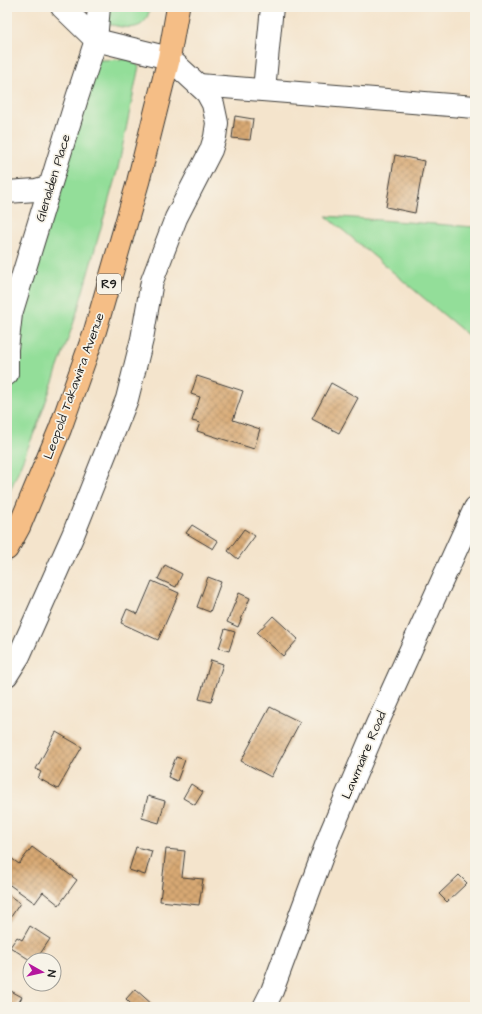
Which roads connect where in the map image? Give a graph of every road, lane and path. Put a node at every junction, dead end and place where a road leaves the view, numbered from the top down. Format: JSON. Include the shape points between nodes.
{"nodes":[{"id":1,"x":62,"y":7,"type":"edge"},
{"id":2,"x":99,"y":7,"type":"edge"},
{"id":3,"x":178,"y":7,"type":"edge"},
{"id":4,"x":272,"y":7,"type":"edge"},
{"id":5,"x":96,"y":40,"type":"junction"},
{"id":6,"x":169,"y":58,"type":"junction"},
{"id":7,"x":199,"y":85,"type":"junction"},
{"id":8,"x":264,"y":90,"type":"junction"},
{"id":9,"x":475,"y":107,"type":"edge"},
{"id":10,"x":50,"y":186,"type":"junction"},
{"id":11,"x":7,"y":192,"type":"edge"},
{"id":12,"x":7,"y":349,"type":"edge"},
{"id":13,"x":7,"y":353,"type":"edge"},
{"id":14,"x":7,"y":374,"type":"edge"},
{"id":15,"x":475,"y":508,"type":"edge"},
{"id":16,"x":7,"y":550,"type":"edge"},
{"id":17,"x":7,"y":674,"type":"edge"},
{"id":18,"x":264,"y":1007,"type":"edge"}],
"edges":[{"from":1,"to":5,"type":"street"},
{"from":2,"to":5,"type":"street","name":"Glenalden Place"},
{"from":3,"to":6,"type":"highway","name":"Leopold Takawira Avenue","number":"R9"},
{"from":4,"to":8,"type":"street"},
{"from":5,"to":6,"type":"street"},
{"from":5,"to":10,"type":"street","name":"Glenalden Place"},
{"from":6,"to":7,"type":"street"},
{"from":6,"to":16,"type":"highway","name":"Leopold Takawira Avenue","number":"R9","via":[[138,182],[95,331],[60,429]]},
{"from":7,"to":8,"type":"street"},
{"from":7,"to":17,"type":"street","via":[[207,93],[216,112],[217,123],[211,150],[176,218],[152,281],[142,339],[127,399],[73,535],[19,656]]},
{"from":8,"to":9,"type":"street"},
{"from":10,"to":11,"type":"street","via":[[36,190]]},
{"from":10,"to":12,"type":"street","name":"Glenalden Place","via":[[11,314]]},
{"from":13,"to":14,"type":"street"},
{"from":15,"to":18,"type":"street","name":"Lawmaire Road","via":[[337,817]]}]}
